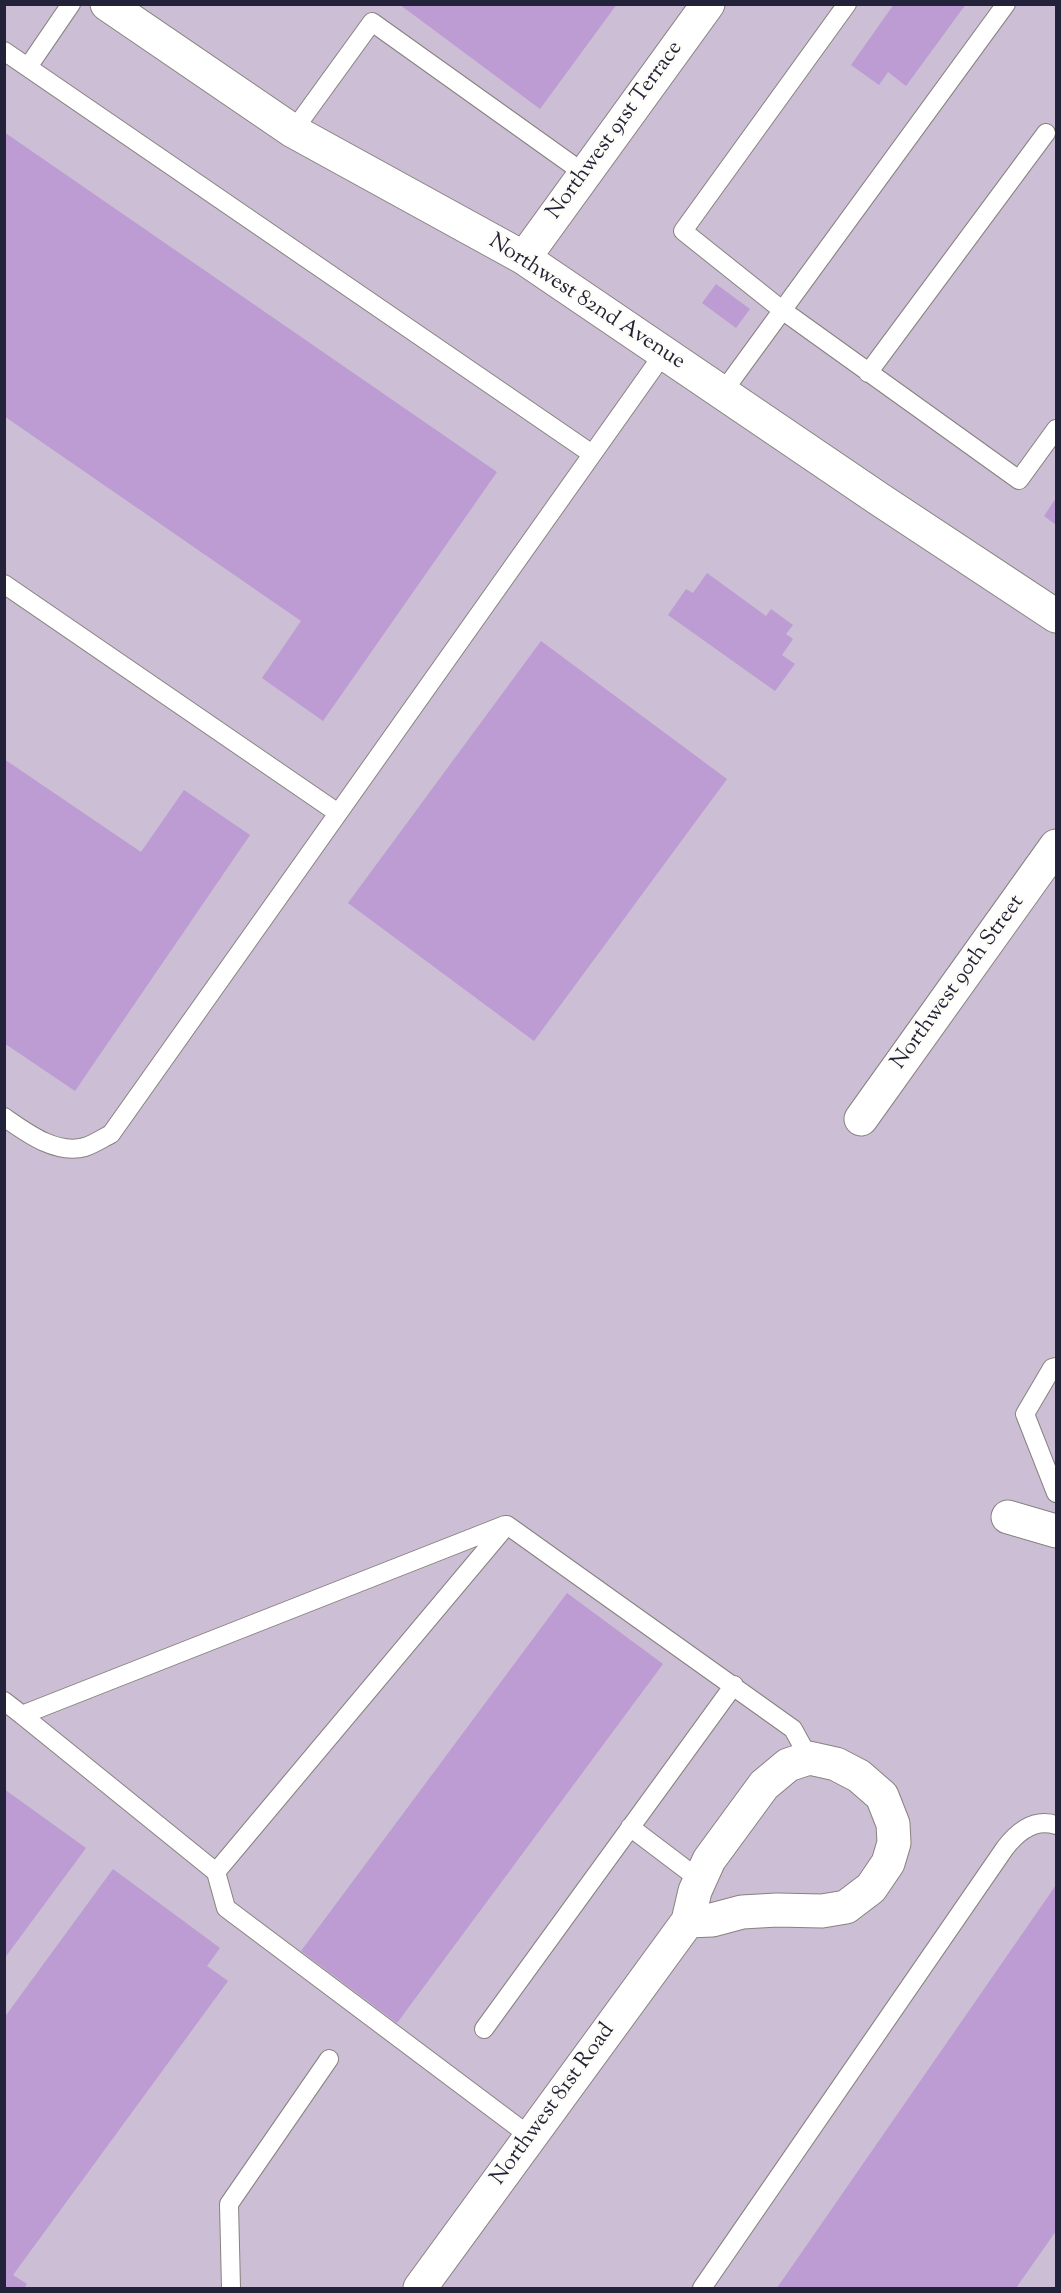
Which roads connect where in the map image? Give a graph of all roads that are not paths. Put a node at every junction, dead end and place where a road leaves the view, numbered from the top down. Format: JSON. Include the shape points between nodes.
{"nodes":[{"id":1,"x":71,"y":4,"type":"edge"},
{"id":2,"x":107,"y":4,"type":"edge"},
{"id":3,"x":708,"y":4,"type":"edge"},
{"id":4,"x":847,"y":4,"type":"edge"},
{"id":5,"x":1006,"y":4,"type":"edge"},
{"id":6,"x":4,"y":51,"type":"edge"},
{"id":7,"x":28,"y":67,"type":"junction"},
{"id":8,"x":293,"y":131,"type":"junction"},
{"id":9,"x":1046,"y":133,"type":"dead end"},
{"id":10,"x":585,"y":174,"type":"junction"},
{"id":11,"x":524,"y":258,"type":"junction"},
{"id":12,"x":782,"y":310,"type":"junction"},
{"id":13,"x":664,"y":353,"type":"junction"},
{"id":14,"x":868,"y":373,"type":"junction"},
{"id":15,"x":722,"y":393,"type":"junction"},
{"id":16,"x":1056,"y":429,"type":"edge"},
{"id":17,"x":592,"y":454,"type":"junction"},
{"id":18,"x":4,"y":584,"type":"edge"},
{"id":19,"x":1056,"y":616,"type":"edge"},
{"id":20,"x":338,"y":813,"type":"junction"},
{"id":21,"x":1056,"y":846,"type":"edge"},
{"id":22,"x":4,"y":1117,"type":"edge"},
{"id":23,"x":861,"y":1119,"type":"dead end"},
{"id":24,"x":1056,"y":1367,"type":"edge"},
{"id":25,"x":1056,"y":1493,"type":"edge"},
{"id":26,"x":1008,"y":1517,"type":"dead end"},
{"id":27,"x":507,"y":1525,"type":"junction"},
{"id":28,"x":1056,"y":1531,"type":"edge"},
{"id":29,"x":734,"y":1685,"type":"junction"},
{"id":30,"x":4,"y":1701,"type":"edge"},
{"id":31,"x":22,"y":1715,"type":"junction"},
{"id":32,"x":809,"y":1758,"type":"junction"},
{"id":33,"x":1056,"y":1825,"type":"edge"},
{"id":34,"x":630,"y":1827,"type":"junction"},
{"id":35,"x":216,"y":1872,"type":"junction"},
{"id":36,"x":700,"y":1880,"type":"junction"},
{"id":37,"x":688,"y":1921,"type":"junction"},
{"id":38,"x":484,"y":2029,"type":"dead end"},
{"id":39,"x":329,"y":2059,"type":"dead end"},
{"id":40,"x":531,"y":2137,"type":"junction"},
{"id":41,"x":231,"y":2289,"type":"edge"},
{"id":42,"x":420,"y":2289,"type":"edge"},
{"id":43,"x":702,"y":2289,"type":"edge"}],
"edges":[{"from":1,"to":7,"type":"lane"},
{"from":2,"to":8,"type":"street","name":"Northwest 82nd Avenue"},
{"from":3,"to":10,"type":"street","name":"Northwest 91st Terrace"},
{"from":4,"to":12,"type":"lane","via":[[683,231]]},
{"from":5,"to":12,"type":"lane"},
{"from":6,"to":7,"type":"lane"},
{"from":7,"to":17,"type":"lane"},
{"from":8,"to":10,"type":"lane","via":[[372,22]]},
{"from":8,"to":11,"type":"street","name":"Northwest 82nd Avenue"},
{"from":9,"to":14,"type":"lane"},
{"from":10,"to":11,"type":"street","name":"Northwest 91st Terrace"},
{"from":11,"to":13,"type":"street","name":"Northwest 82nd Avenue"},
{"from":12,"to":14,"type":"lane"},
{"from":12,"to":15,"type":"lane"},
{"from":13,"to":15,"type":"street","name":"Northwest 82nd Avenue"},
{"from":13,"to":17,"type":"lane"},
{"from":14,"to":16,"type":"lane","via":[[1019,480]]},
{"from":15,"to":19,"type":"street","name":"Northwest 82nd Avenue"},
{"from":17,"to":20,"type":"lane"},
{"from":18,"to":20,"type":"lane"},
{"from":20,"to":22,"type":"lane","via":[[111,1134],[85,1147],[57,1147]]},
{"from":21,"to":23,"type":"street","name":"Northwest 90th Street"},
{"from":24,"to":25,"type":"lane","via":[[1025,1414]]},
{"from":26,"to":28,"type":"street"},
{"from":27,"to":29,"type":"lane"},
{"from":27,"to":31,"type":"lane"},
{"from":27,"to":35,"type":"lane"},
{"from":29,"to":32,"type":"lane","via":[[793,1730]]},
{"from":29,"to":34,"type":"lane"},
{"from":30,"to":31,"type":"lane"},
{"from":31,"to":35,"type":"lane"},
{"from":32,"to":36,"type":"street","name":"Northwest 81st Road","via":[[788,1765],[764,1785],[709,1860]]},
{"from":32,"to":37,"type":"street","via":[[836,1764],[859,1776],[882,1796],[893,1824],[894,1843],[888,1863],[871,1888],[846,1907],[822,1911],[742,1911],[712,1920]]},
{"from":33,"to":43,"type":"lane","via":[[1048,1822],[1024,1829],[1005,1848]]},
{"from":34,"to":36,"type":"lane"},
{"from":34,"to":38,"type":"lane"},
{"from":35,"to":40,"type":"lane","via":[[226,1908]]},
{"from":36,"to":37,"type":"street","name":"Northwest 81st Road"},
{"from":37,"to":40,"type":"street","name":"Northwest 81st Road"},
{"from":39,"to":41,"type":"lane","via":[[229,2204]]},
{"from":40,"to":42,"type":"street","name":"Northwest 81st Road"}]}
